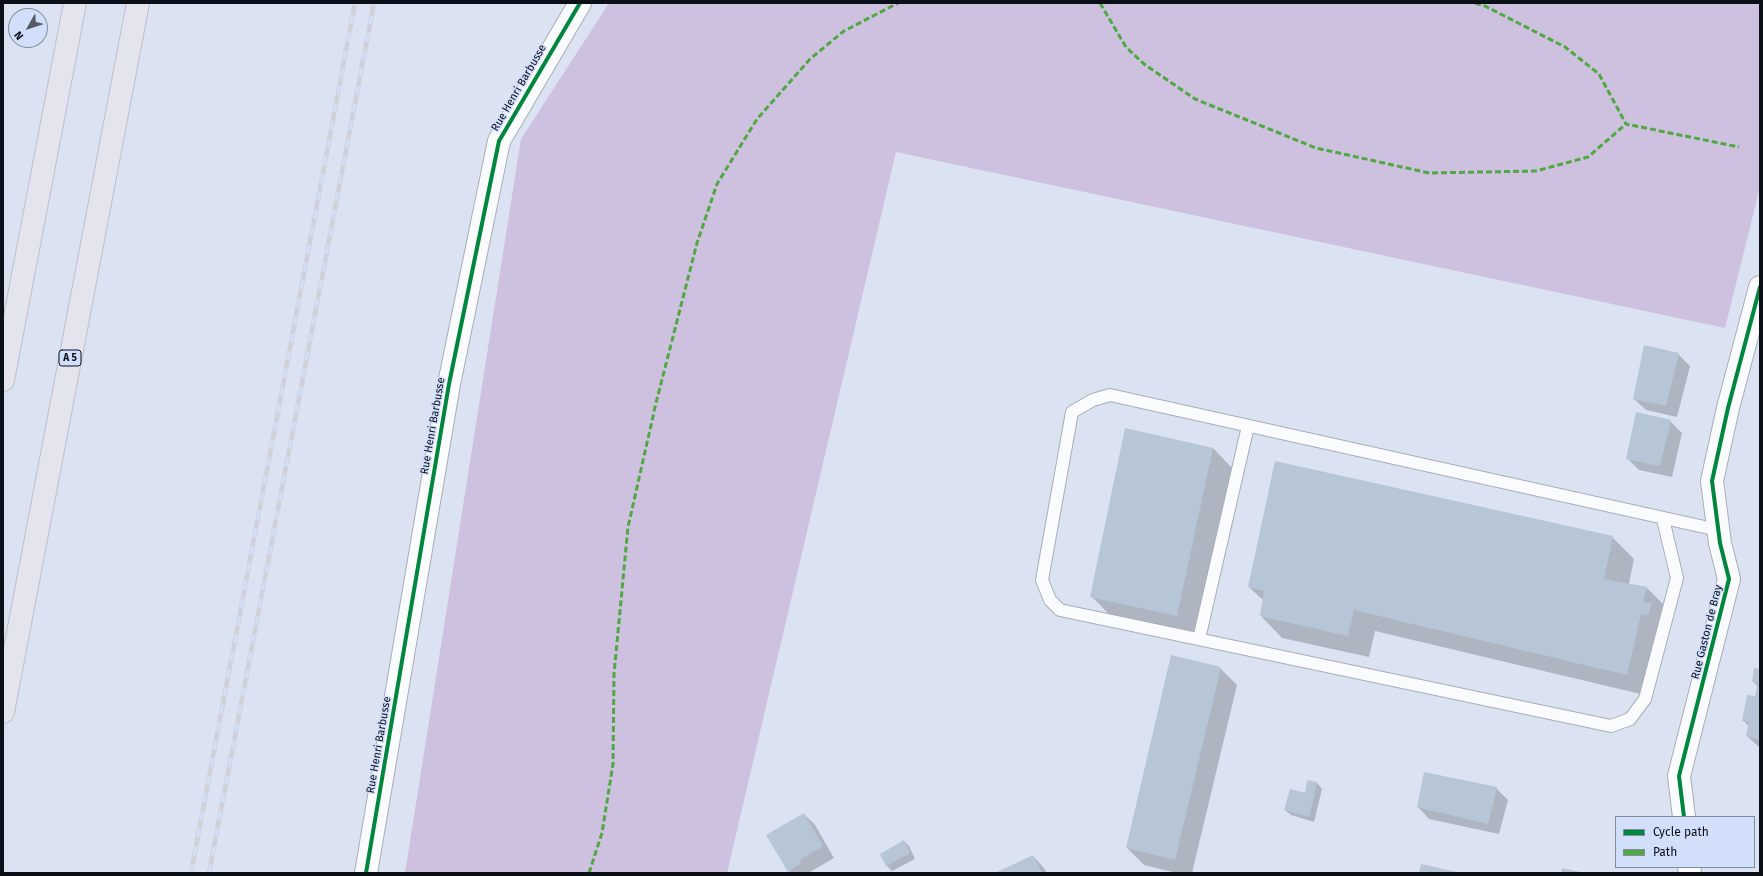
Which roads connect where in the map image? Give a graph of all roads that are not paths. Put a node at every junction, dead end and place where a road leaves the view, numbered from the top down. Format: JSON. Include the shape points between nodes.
{"nodes":[{"id":1,"x":75,"y":3,"type":"edge"},
{"id":2,"x":138,"y":3,"type":"edge"},
{"id":3,"x":580,"y":3,"type":"edge"},
{"id":4,"x":1760,"y":287,"type":"edge"},
{"id":5,"x":3,"y":380,"type":"edge"},
{"id":6,"x":1248,"y":426,"type":"junction"},
{"id":7,"x":1662,"y":519,"type":"junction"},
{"id":8,"x":1718,"y":530,"type":"junction"},
{"id":9,"x":1199,"y":639,"type":"junction"},
{"id":10,"x":3,"y":712,"type":"edge"},
{"id":11,"x":1684,"y":816,"type":"edge"},
{"id":12,"x":366,"y":873,"type":"edge"}],
"edges":[{"from":1,"to":5,"type":"highway"},
{"from":2,"to":10,"type":"highway","number":"A 5"},
{"from":3,"to":12,"type":"street","name":"Rue Henri Barbusse","via":[[499,140],[449,384]]},
{"from":4,"to":8,"type":"street","name":"Rue Gaston de Bray","via":[[1728,408],[1712,481]]},
{"from":6,"to":7,"type":"lane"},
{"from":6,"to":9,"type":"lane"},
{"from":6,"to":9,"type":"lane","via":[[1110,395],[1093,400],[1072,412],[1042,580],[1050,600],[1060,610]]},
{"from":7,"to":8,"type":"lane"},
{"from":7,"to":9,"type":"lane","via":[[1677,578],[1645,699],[1630,719],[1611,726]]},
{"from":8,"to":11,"type":"street","name":"Rue Gaston de Bray","via":[[1729,579],[1679,776]]}]}
